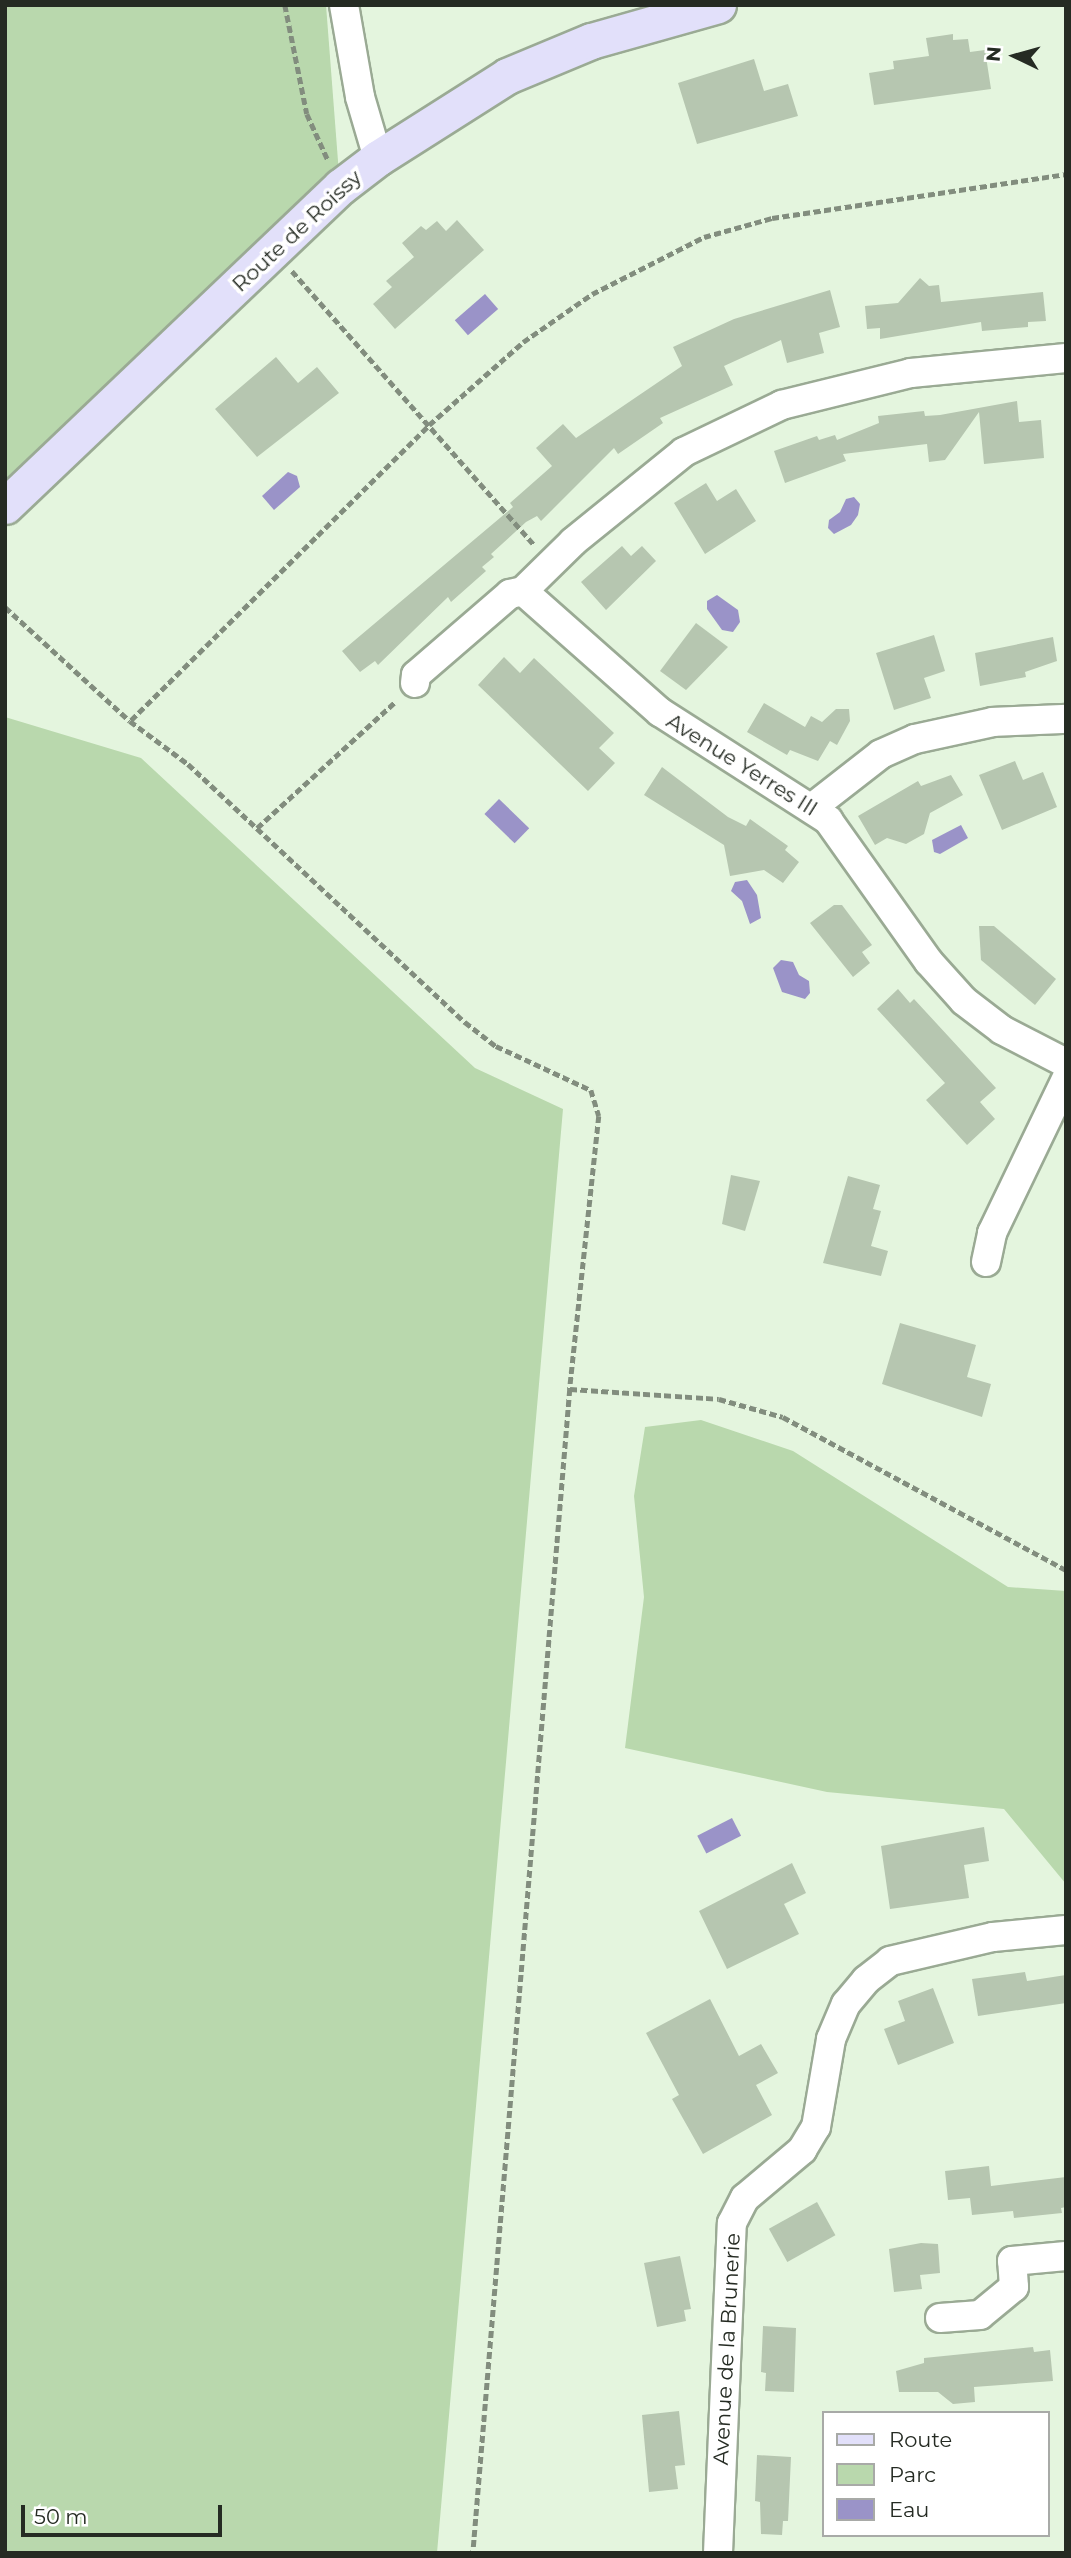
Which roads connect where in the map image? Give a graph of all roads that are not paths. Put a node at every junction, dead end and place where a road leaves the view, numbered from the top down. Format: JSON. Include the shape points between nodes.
{"nodes":[{"id":1,"x":344,"y":5,"type":"edge"},
{"id":2,"x":718,"y":5,"type":"edge"},
{"id":3,"x":378,"y":158,"type":"junction"},
{"id":4,"x":1066,"y":358,"type":"edge"},
{"id":5,"x":5,"y":506,"type":"edge"},
{"id":6,"x":523,"y":591,"type":"junction"},
{"id":7,"x":415,"y":683,"type":"road end"},
{"id":8,"x":1066,"y":719,"type":"edge"},
{"id":9,"x":813,"y":807,"type":"junction"},
{"id":10,"x":1066,"y":1063,"type":"edge"},
{"id":11,"x":1066,"y":1079,"type":"edge"},
{"id":12,"x":986,"y":1262,"type":"dead end"},
{"id":13,"x":1066,"y":1930,"type":"edge"},
{"id":14,"x":1066,"y":2256,"type":"edge"},
{"id":15,"x":940,"y":2318,"type":"dead end"},
{"id":16,"x":718,"y":2553,"type":"edge"}],
"edges":[{"from":1,"to":3,"type":"street","via":[[360,97]]},
{"from":2,"to":3,"type":"main road","name":"Route de Roissy","via":[[591,41],[507,76]]},
{"from":3,"to":5,"type":"main road","name":"Route de Roissy","via":[[340,187]]},
{"from":4,"to":6,"type":"street","via":[[911,373],[782,405],[684,452],[549,562]]},
{"from":6,"to":7,"type":"street","via":[[499,603],[416,676]]},
{"from":6,"to":9,"type":"street","name":"Avenue Yerres III","via":[[660,712],[754,776]]},
{"from":8,"to":9,"type":"street","via":[[993,722],[915,739],[881,754]]},
{"from":9,"to":10,"type":"street","name":"Avenue Yerres III","via":[[828,820],[929,962],[964,1001],[1002,1030]]},
{"from":11,"to":12,"type":"street","via":[[992,1233]]},
{"from":13,"to":16,"type":"street","name":"Avenue de la Brunerie","via":[[993,1937],[890,1961],[866,1979],[846,2004],[831,2039],[816,2127],[797,2155],[745,2198],[732,2223]]},
{"from":14,"to":15,"type":"street","via":[[1013,2261],[1014,2287],[980,2315]]}]}
